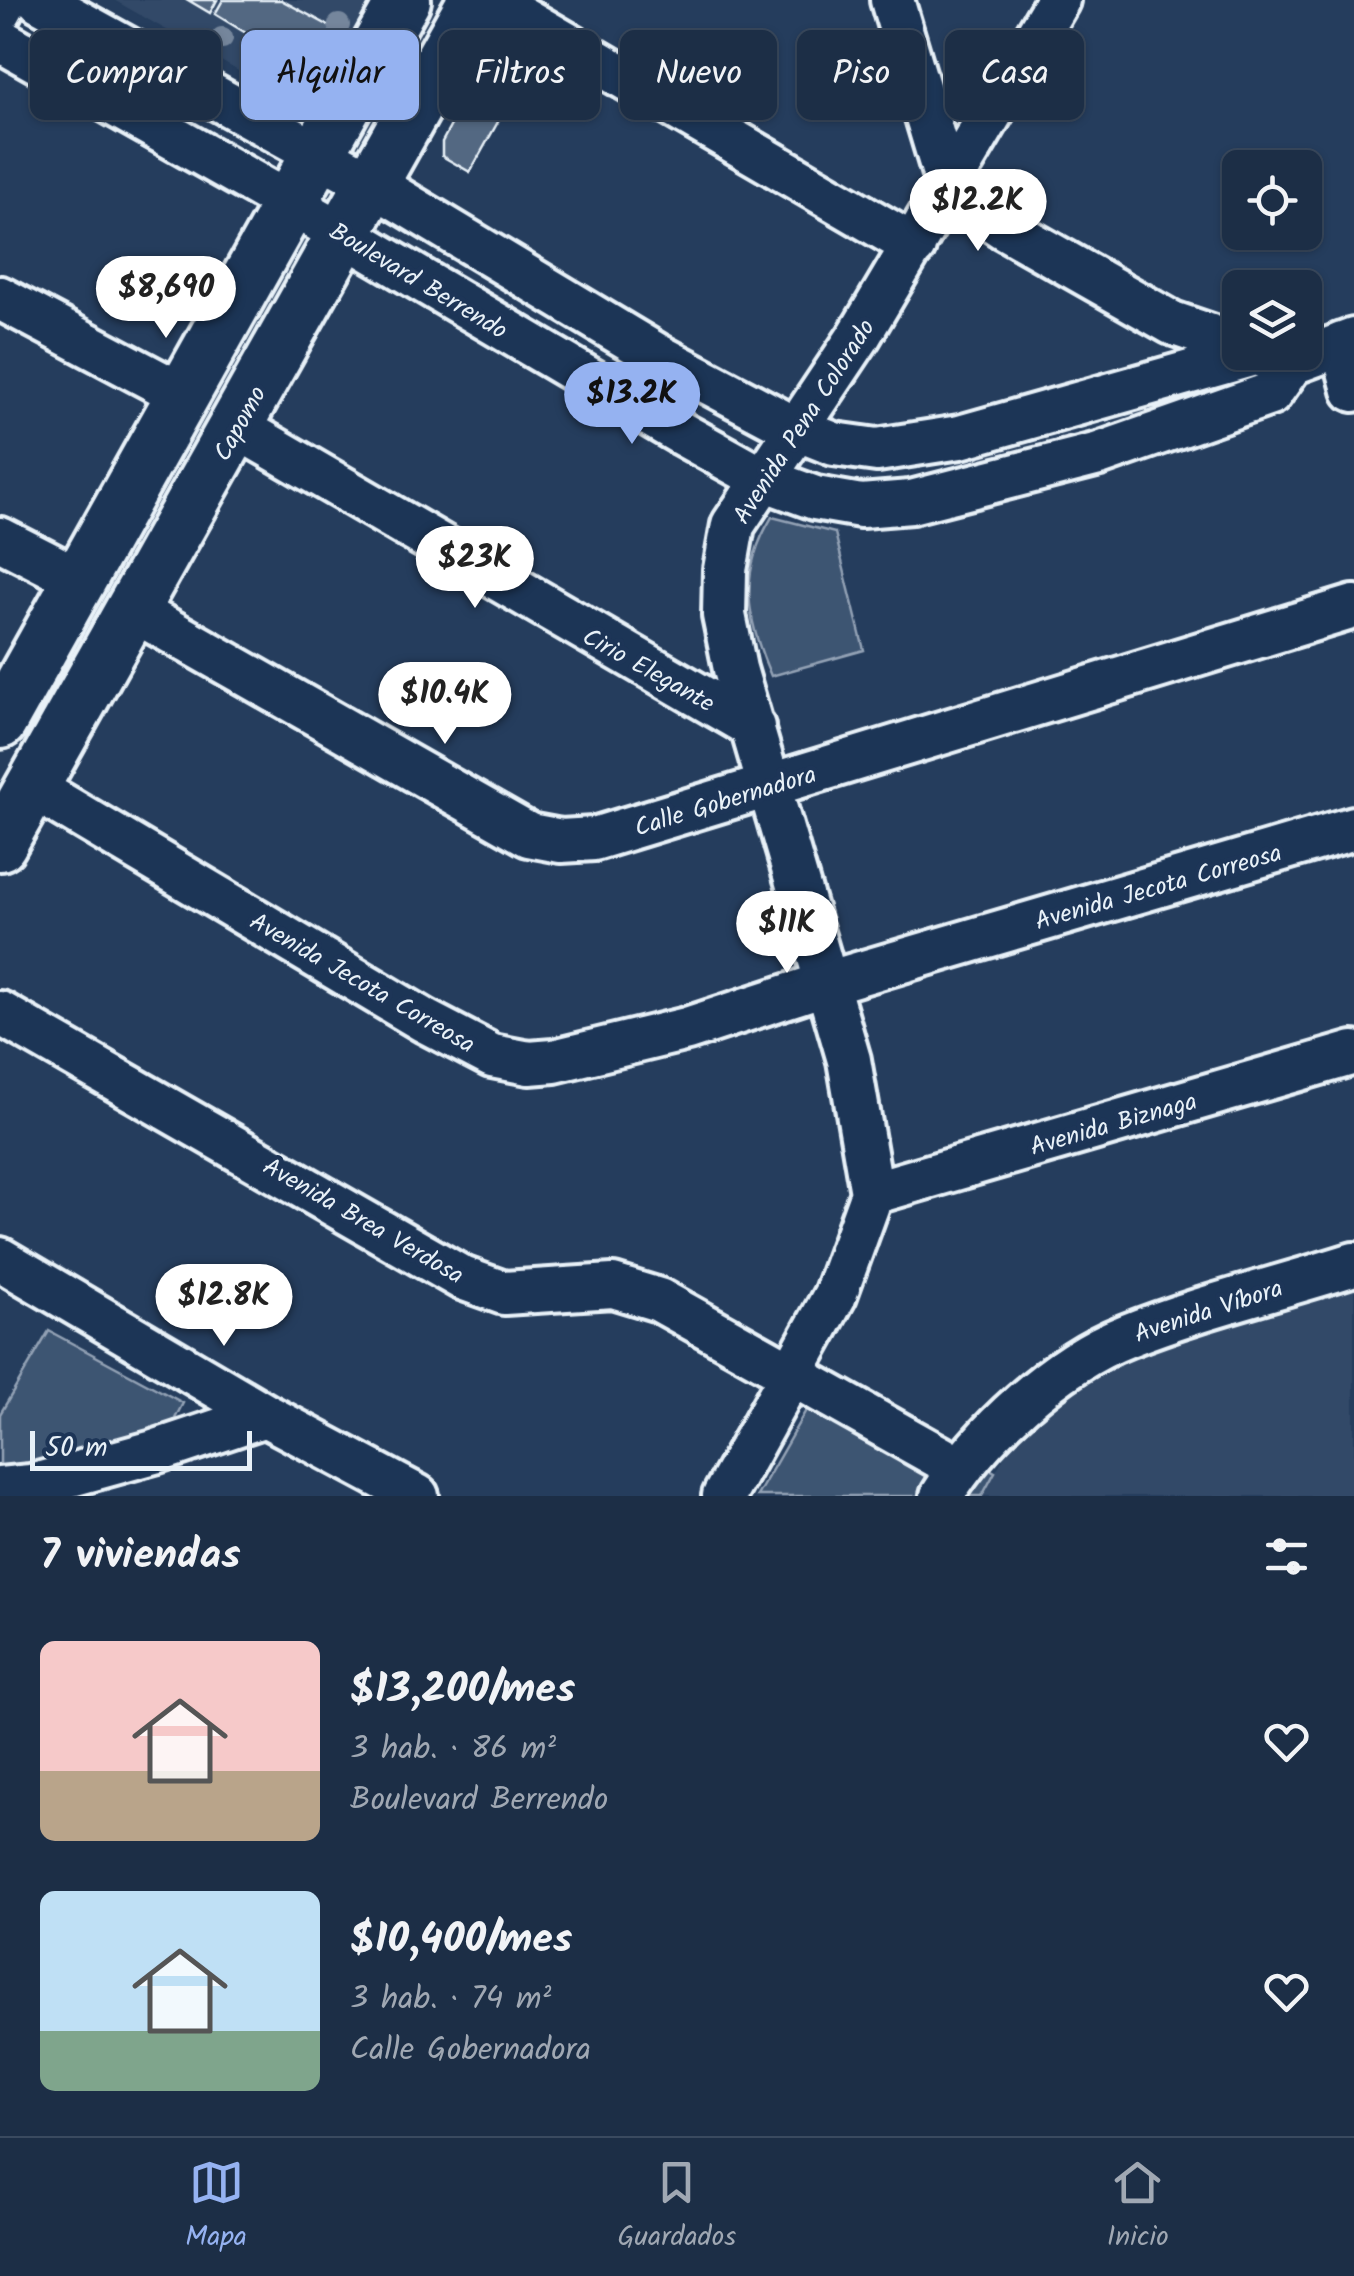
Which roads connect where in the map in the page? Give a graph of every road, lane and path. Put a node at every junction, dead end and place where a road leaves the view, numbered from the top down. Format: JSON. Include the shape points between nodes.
{"nodes":[{"id":1,"x":6,"y":0,"type":"edge"},
{"id":2,"x":39,"y":0,"type":"edge"},
{"id":3,"x":404,"y":0,"type":"edge"},
{"id":4,"x":475,"y":0,"type":"edge"},
{"id":5,"x":491,"y":0,"type":"edge"},
{"id":6,"x":892,"y":0,"type":"edge"},
{"id":7,"x":1058,"y":0,"type":"edge"},
{"id":8,"x":0,"y":11,"type":"edge"},
{"id":9,"x":0,"y":40,"type":"edge"},
{"id":10,"x":320,"y":154,"type":"junction"},
{"id":11,"x":371,"y":182,"type":"junction"},
{"id":12,"x":948,"y":190,"type":"junction"},
{"id":13,"x":290,"y":204,"type":"junction"},
{"id":14,"x":342,"y":233,"type":"junction"},
{"id":15,"x":914,"y":246,"type":"junction"},
{"id":16,"x":0,"y":298,"type":"edge"},
{"id":17,"x":1348,"y":342,"type":"edge"},
{"id":18,"x":1222,"y":345,"type":"edge"},
{"id":19,"x":1322,"y":348,"type":"edge"},
{"id":20,"x":1229,"y":370,"type":"edge"},
{"id":21,"x":1248,"y":370,"type":"edge"},
{"id":22,"x":1354,"y":390,"type":"edge"},
{"id":23,"x":183,"y":395,"type":"junction"},
{"id":24,"x":237,"y":427,"type":"junction"},
{"id":25,"x":796,"y":428,"type":"junction"},
{"id":26,"x":764,"y":478,"type":"junction"},
{"id":27,"x":0,"y":539,"type":"edge"},
{"id":28,"x":80,"y":580,"type":"junction"},
{"id":29,"x":1354,"y":607,"type":"edge"},
{"id":30,"x":134,"y":610,"type":"junction"},
{"id":31,"x":0,"y":722,"type":"edge"},
{"id":32,"x":753,"y":726,"type":"junction"},
{"id":33,"x":772,"y":786,"type":"junction"},
{"id":34,"x":32,"y":787,"type":"junction"},
{"id":35,"x":1354,"y":828,"type":"edge"},
{"id":36,"x":0,"y":844,"type":"edge"},
{"id":37,"x":827,"y":983,"type":"junction"},
{"id":38,"x":0,"y":1013,"type":"edge"},
{"id":39,"x":1354,"y":1053,"type":"edge"},
{"id":40,"x":872,"y":1193,"type":"junction"},
{"id":41,"x":0,"y":1260,"type":"edge"},
{"id":42,"x":1354,"y":1264,"type":"edge"},
{"id":43,"x":795,"y":1372,"type":"junction"},
{"id":44,"x":265,"y":1415,"type":"junction"},
{"id":45,"x":951,"y":1482,"type":"edge"},
{"id":46,"x":0,"y":1490,"type":"edge"},
{"id":47,"x":417,"y":1496,"type":"edge"},
{"id":48,"x":724,"y":1496,"type":"edge"}],
"edges":[{"from":1,"to":8,"type":"street"},
{"from":2,"to":10,"type":"street","name":"Boulevard Berrendo"},
{"from":3,"to":10,"type":"main road"},
{"from":4,"to":11,"type":"main road","name":"Capomo"},
{"from":5,"to":15,"type":"street"},
{"from":6,"to":12,"type":"street"},
{"from":7,"to":12,"type":"street","name":"Avenida Pena Colorado"},
{"from":9,"to":13,"type":"street","name":"Boulevard Berrendo"},
{"from":10,"to":11,"type":"street","name":"Boulevard Berrendo"},
{"from":10,"to":13,"type":"main road"},
{"from":11,"to":14,"type":"main road","name":"Capomo"},
{"from":11,"to":25,"type":"street","name":"Boulevard Berrendo","via":[[655,354]]},
{"from":12,"to":15,"type":"street","name":"Avenida Pena Colorado"},
{"from":12,"to":18,"type":"street","via":[[1172,323]]},
{"from":13,"to":14,"type":"street","name":"Boulevard Berrendo"},
{"from":13,"to":23,"type":"main road"},
{"from":14,"to":24,"type":"main road","name":"Capomo"},
{"from":14,"to":26,"type":"street","name":"Boulevard Berrendo"},
{"from":15,"to":25,"type":"street","name":"Avenida Pena Colorado"},
{"from":16,"to":23,"type":"street"},
{"from":17,"to":19,"type":"street","name":"Boulevard Berrendo"},
{"from":17,"to":22,"type":"street"},
{"from":20,"to":25,"type":"street","name":"Boulevard Berrendo","via":[[877,450],[834,444]]},
{"from":21,"to":26,"type":"street","name":"Boulevard Berrendo","via":[[1099,454],[912,502],[861,506]]},
{"from":23,"to":28,"type":"main road"},
{"from":24,"to":30,"type":"main road","name":"Capomo"},
{"from":24,"to":32,"type":"street","name":"Cirio Elegante"},
{"from":25,"to":26,"type":"street","name":"Avenida Pena Colorado"},
{"from":26,"to":32,"type":"street","name":"Avenida Pena Colorado","via":[[734,525],[725,570],[724,615]]},
{"from":27,"to":28,"type":"street"},
{"from":28,"to":31,"type":"main road"},
{"from":29,"to":33,"type":"street","name":"Calle Gobernadora"},
{"from":30,"to":33,"type":"street","name":"Calle Gobernadora","via":[[529,834],[594,839]]},
{"from":30,"to":34,"type":"main road","name":"Capomo"},
{"from":32,"to":33,"type":"street","name":"Avenida Pena Colorado"},
{"from":33,"to":37,"type":"street","name":"Avenida Pena Colorado"},
{"from":34,"to":36,"type":"main road","name":"Capomo"},
{"from":34,"to":37,"type":"street","name":"Avenida Jecota Correosa","via":[[492,1056],[554,1061],[687,1030]]},
{"from":35,"to":37,"type":"street","name":"Avenida Jecota Correosa"},
{"from":37,"to":40,"type":"street","name":"Avenida Pena Colorado","via":[[849,1060]]},
{"from":38,"to":43,"type":"street","name":"Avenida Brea Verdosa","via":[[462,1278],[504,1293],[613,1286],[658,1300]]},
{"from":39,"to":40,"type":"street","name":"Avenida Biznaga"},
{"from":40,"to":43,"type":"street","name":"Avenida Pena Colorado","via":[[835,1296]]},
{"from":41,"to":44,"type":"street"},
{"from":42,"to":45,"type":"street","name":"Avenida Víbora","via":[[1122,1337],[1028,1396]]},
{"from":43,"to":45,"type":"street","name":"Avenida Brea Verdosa"},
{"from":43,"to":48,"type":"street","name":"Avenida Pena Colorado"},
{"from":44,"to":46,"type":"street","via":[[118,1462]]},
{"from":44,"to":47,"type":"street"}]}
